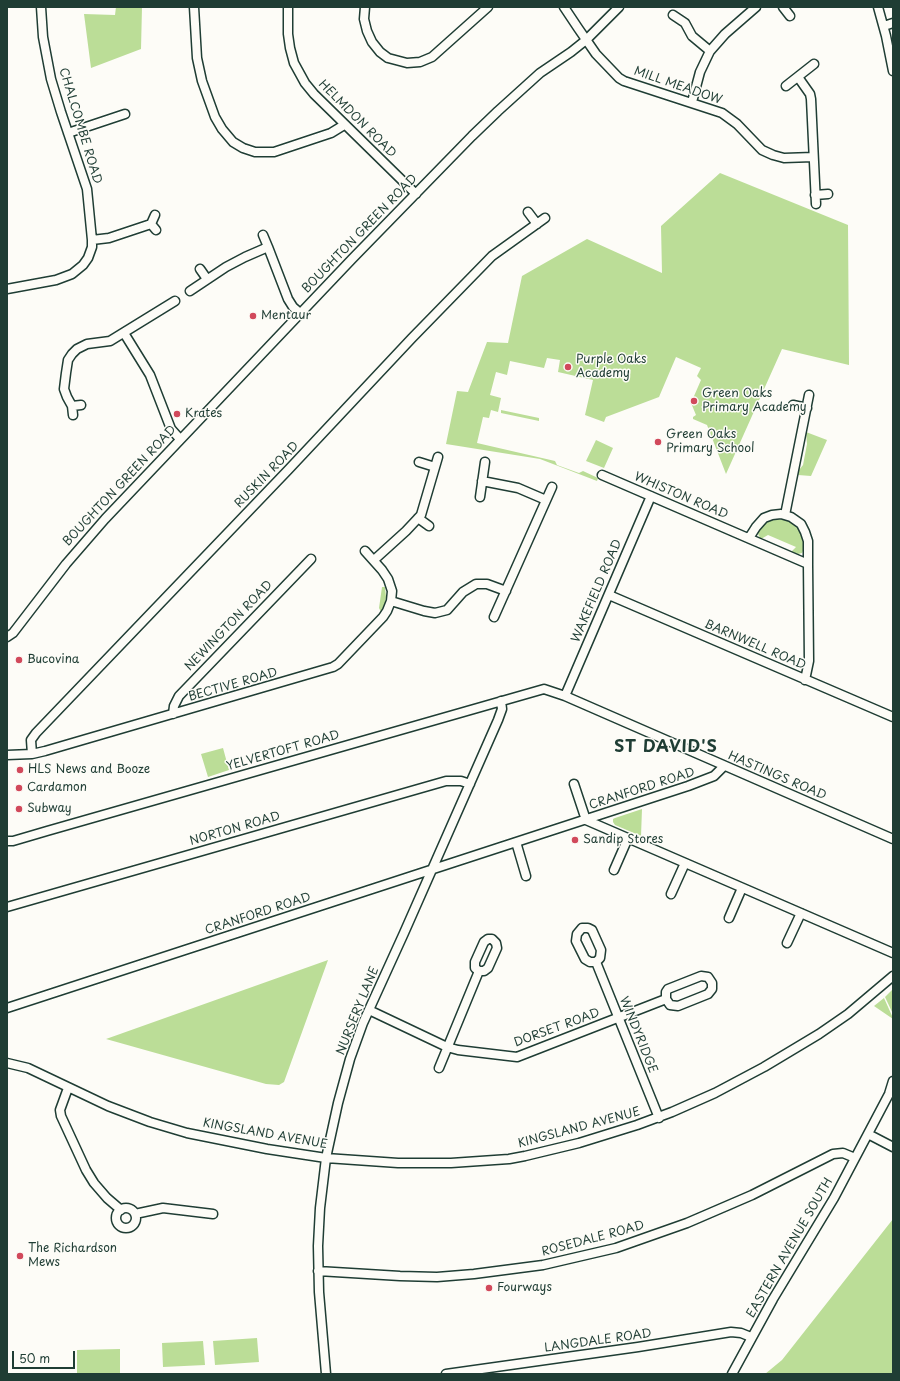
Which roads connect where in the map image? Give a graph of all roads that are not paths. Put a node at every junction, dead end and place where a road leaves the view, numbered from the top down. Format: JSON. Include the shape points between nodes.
{"nodes":[{"id":1,"x":41,"y":7,"type":"edge"},
{"id":2,"x":194,"y":7,"type":"edge"},
{"id":3,"x":288,"y":7,"type":"edge"},
{"id":4,"x":365,"y":7,"type":"edge"},
{"id":5,"x":488,"y":7,"type":"edge"},
{"id":6,"x":564,"y":7,"type":"edge"},
{"id":7,"x":619,"y":7,"type":"edge"},
{"id":8,"x":756,"y":7,"type":"edge"},
{"id":9,"x":783,"y":7,"type":"edge"},
{"id":10,"x":878,"y":7,"type":"edge"},
{"id":11,"x":673,"y":16,"type":"dead end"},
{"id":12,"x":790,"y":16,"type":"dead end"},
{"id":13,"x":893,"y":23,"type":"edge"},
{"id":14,"x":884,"y":26,"type":"junction"},
{"id":15,"x":586,"y":40,"type":"junction"},
{"id":16,"x":710,"y":51,"type":"junction"},
{"id":17,"x":814,"y":64,"type":"dead end"},
{"id":18,"x":893,"y":71,"type":"edge"},
{"id":19,"x":798,"y":76,"type":"junction"},
{"id":20,"x":786,"y":86,"type":"dead end"},
{"id":21,"x":692,"y":102,"type":"junction"},
{"id":22,"x":125,"y":115,"type":"dead end"},
{"id":23,"x":344,"y":125,"type":"junction"},
{"id":24,"x":68,"y":133,"type":"junction"},
{"id":25,"x":813,"y":157,"type":"junction"},
{"id":26,"x":416,"y":194,"type":"junction"},
{"id":27,"x":828,"y":194,"type":"dead end"},
{"id":28,"x":815,"y":195,"type":"junction"},
{"id":29,"x":816,"y":204,"type":"dead end"},
{"id":30,"x":528,"y":212,"type":"dead end"},
{"id":31,"x":155,"y":215,"type":"dead end"},
{"id":32,"x":545,"y":218,"type":"dead end"},
{"id":33,"x":537,"y":224,"type":"junction"},
{"id":34,"x":263,"y":235,"type":"dead end"},
{"id":35,"x":92,"y":240,"type":"junction"},
{"id":36,"x":268,"y":247,"type":"junction"},
{"id":37,"x":200,"y":268,"type":"dead end"},
{"id":38,"x":207,"y":279,"type":"junction"},
{"id":39,"x":7,"y":289,"type":"edge"},
{"id":40,"x":190,"y":291,"type":"dead end"},
{"id":41,"x":175,"y":301,"type":"dead end"},
{"id":42,"x":300,"y":313,"type":"junction"},
{"id":43,"x":124,"y":332,"type":"junction"},
{"id":44,"x":809,"y":395,"type":"dead end"},
{"id":45,"x":81,"y":405,"type":"dead end"},
{"id":46,"x":793,"y":405,"type":"dead end"},
{"id":47,"x":72,"y":406,"type":"junction"},
{"id":48,"x":806,"y":408,"type":"junction"},
{"id":49,"x":73,"y":415,"type":"dead end"},
{"id":50,"x":180,"y":439,"type":"junction"},
{"id":51,"x":438,"y":456,"type":"dead end"},
{"id":52,"x":419,"y":462,"type":"dead end"},
{"id":53,"x":485,"y":462,"type":"dead end"},
{"id":54,"x":435,"y":467,"type":"junction"},
{"id":55,"x":602,"y":475,"type":"dead end"},
{"id":56,"x":482,"y":481,"type":"junction"},
{"id":57,"x":552,"y":487,"type":"dead end"},
{"id":58,"x":651,"y":496,"type":"junction"},
{"id":59,"x":480,"y":497,"type":"dead end"},
{"id":60,"x":546,"y":500,"type":"junction"},
{"id":61,"x":420,"y":515,"type":"junction"},
{"id":62,"x":785,"y":515,"type":"junction"},
{"id":63,"x":428,"y":526,"type":"dead end"},
{"id":64,"x":749,"y":538,"type":"junction"},
{"id":65,"x":365,"y":552,"type":"dead end"},
{"id":66,"x":311,"y":559,"type":"dead end"},
{"id":67,"x":374,"y":560,"type":"junction"},
{"id":68,"x":808,"y":564,"type":"junction"},
{"id":69,"x":506,"y":591,"type":"junction"},
{"id":70,"x":609,"y":595,"type":"junction"},
{"id":71,"x":392,"y":601,"type":"junction"},
{"id":72,"x":494,"y":617,"type":"dead end"},
{"id":73,"x":7,"y":637,"type":"edge"},
{"id":74,"x":805,"y":680,"type":"junction"},
{"id":75,"x":565,"y":696,"type":"junction"},
{"id":76,"x":501,"y":701,"type":"junction"},
{"id":77,"x":173,"y":714,"type":"junction"},
{"id":78,"x":893,"y":717,"type":"edge"},
{"id":79,"x":32,"y":754,"type":"junction"},
{"id":80,"x":7,"y":756,"type":"edge"},
{"id":81,"x":724,"y":766,"type":"junction"},
{"id":82,"x":470,"y":784,"type":"junction"},
{"id":83,"x":574,"y":784,"type":"dead end"},
{"id":84,"x":586,"y":820,"type":"junction"},
{"id":85,"x":628,"y":838,"type":"junction"},
{"id":86,"x":893,"y":839,"type":"edge"},
{"id":87,"x":7,"y":842,"type":"edge"},
{"id":88,"x":516,"y":842,"type":"junction"},
{"id":89,"x":685,"y":863,"type":"junction"},
{"id":90,"x":433,"y":869,"type":"junction"},
{"id":91,"x":614,"y":870,"type":"dead end"},
{"id":92,"x":526,"y":876,"type":"dead end"},
{"id":93,"x":742,"y":888,"type":"junction"},
{"id":94,"x":671,"y":894,"type":"dead end"},
{"id":95,"x":7,"y":907,"type":"edge"},
{"id":96,"x":801,"y":913,"type":"junction"},
{"id":97,"x":729,"y":918,"type":"dead end"},
{"id":98,"x":787,"y":943,"type":"dead end"},
{"id":99,"x":893,"y":953,"type":"edge"},
{"id":100,"x":596,"y":962,"type":"dead end"},
{"id":101,"x":479,"y":971,"type":"dead end"},
{"id":102,"x":892,"y":979,"type":"edge"},
{"id":103,"x":666,"y":999,"type":"junction"},
{"id":104,"x":7,"y":1008,"type":"edge"},
{"id":105,"x":369,"y":1010,"type":"junction"},
{"id":106,"x":618,"y":1018,"type":"junction"},
{"id":107,"x":447,"y":1048,"type":"junction"},
{"id":108,"x":7,"y":1063,"type":"edge"},
{"id":109,"x":440,"y":1068,"type":"dead end"},
{"id":110,"x":893,"y":1081,"type":"edge"},
{"id":111,"x":68,"y":1088,"type":"junction"},
{"id":112,"x":658,"y":1118,"type":"junction"},
{"id":113,"x":868,"y":1134,"type":"junction"},
{"id":114,"x":893,"y":1146,"type":"edge"},
{"id":115,"x":326,"y":1158,"type":"junction"},
{"id":116,"x":855,"y":1158,"type":"junction"},
{"id":117,"x":121,"y":1210,"type":"junction"},
{"id":118,"x":135,"y":1214,"type":"junction"},
{"id":119,"x":213,"y":1214,"type":"dead end"},
{"id":120,"x":318,"y":1271,"type":"junction"},
{"id":121,"x":751,"y":1337,"type":"junction"},
{"id":122,"x":326,"y":1374,"type":"edge"},
{"id":123,"x":446,"y":1374,"type":"edge"},
{"id":124,"x":732,"y":1374,"type":"edge"}],
"edges":[{"from":1,"to":24,"type":"street","name":"CHALCOMBE ROAD","via":[[45,52]]},
{"from":2,"to":23,"type":"street","via":[[202,82],[215,117],[233,142],[255,152],[274,152],[331,133]]},
{"from":3,"to":23,"type":"street","name":"HELMDON ROAD","via":[[288,40],[298,70],[314,94]]},
{"from":4,"to":5,"type":"street","via":[[364,19],[372,42],[388,58],[407,63],[420,62],[432,57]]},
{"from":6,"to":15,"type":"street","name":"MILL MEADOW"},
{"from":7,"to":15,"type":"street","name":"BOUGHTON GREEN ROAD"},
{"from":8,"to":16,"type":"street"},
{"from":9,"to":12,"type":"street"},
{"from":10,"to":14,"type":"street"},
{"from":11,"to":16,"type":"street","via":[[685,23],[692,36]]},
{"from":13,"to":14,"type":"street"},
{"from":14,"to":18,"type":"street"},
{"from":15,"to":21,"type":"street","name":"MILL MEADOW","via":[[596,54],[624,81]]},
{"from":15,"to":26,"type":"street","name":"BOUGHTON GREEN ROAD","via":[[550,66],[508,102]]},
{"from":16,"to":21,"type":"street","via":[[700,72]]},
{"from":17,"to":19,"type":"street"},
{"from":19,"to":20,"type":"street"},
{"from":19,"to":25,"type":"street","via":[[805,84],[811,99]]},
{"from":21,"to":25,"type":"street","name":"MILL MEADOW","via":[[728,117],[762,150],[773,155],[784,158]]},
{"from":22,"to":24,"type":"street"},
{"from":23,"to":26,"type":"street","name":"HELMDON ROAD"},
{"from":24,"to":35,"type":"street","name":"CHALCOMBE ROAD","via":[[87,189]]},
{"from":25,"to":28,"type":"street"},
{"from":26,"to":42,"type":"street","name":"BOUGHTON GREEN ROAD"},
{"from":27,"to":28,"type":"street"},
{"from":28,"to":29,"type":"street"},
{"from":30,"to":33,"type":"street"},
{"from":31,"to":35,"type":"street","via":[[154,227]]},
{"from":32,"to":33,"type":"street","name":"RUSKIN ROAD"},
{"from":33,"to":79,"type":"street","name":"RUSKIN ROAD","via":[[484,264],[36,733],[31,740]]},
{"from":34,"to":36,"type":"street"},
{"from":35,"to":39,"type":"street","name":"CHALCOMBE ROAD","via":[[88,258],[72,274],[56,280]]},
{"from":36,"to":38,"type":"street"},
{"from":36,"to":42,"type":"street","via":[[288,299]]},
{"from":37,"to":38,"type":"street"},
{"from":38,"to":40,"type":"street"},
{"from":41,"to":43,"type":"street"},
{"from":42,"to":50,"type":"street","name":"BOUGHTON GREEN ROAD"},
{"from":43,"to":47,"type":"street","via":[[106,343],[82,347],[72,354],[68,360],[64,389]]},
{"from":43,"to":50,"type":"street","via":[[150,375],[171,429]]},
{"from":44,"to":48,"type":"street"},
{"from":45,"to":47,"type":"street"},
{"from":46,"to":48,"type":"street"},
{"from":47,"to":49,"type":"street"},
{"from":48,"to":62,"type":"street"},
{"from":50,"to":73,"type":"street","name":"BOUGHTON GREEN ROAD","via":[[94,531],[13,633]]},
{"from":51,"to":54,"type":"street"},
{"from":52,"to":54,"type":"street"},
{"from":53,"to":56,"type":"street"},
{"from":54,"to":61,"type":"street"},
{"from":55,"to":58,"type":"street","name":"WHISTON ROAD"},
{"from":56,"to":59,"type":"street"},
{"from":56,"to":60,"type":"street","via":[[518,488]]},
{"from":57,"to":60,"type":"street"},
{"from":58,"to":64,"type":"street","name":"WHISTON ROAD"},
{"from":58,"to":70,"type":"street","name":"WAKEFIELD ROAD"},
{"from":60,"to":69,"type":"street"},
{"from":61,"to":63,"type":"street"},
{"from":61,"to":67,"type":"street"},
{"from":62,"to":64,"type":"street","via":[[764,518]]},
{"from":62,"to":68,"type":"street","via":[[797,521],[806,532]]},
{"from":64,"to":68,"type":"street","name":"WHISTON ROAD"},
{"from":65,"to":67,"type":"street"},
{"from":66,"to":77,"type":"street","name":"NEWINGTON ROAD","via":[[179,696]]},
{"from":67,"to":71,"type":"street","via":[[388,579]]},
{"from":68,"to":74,"type":"street","via":[[809,661]]},
{"from":69,"to":71,"type":"street","via":[[487,584],[476,584],[468,588],[447,610],[435,613]]},
{"from":69,"to":72,"type":"street"},
{"from":70,"to":74,"type":"street","name":"BARNWELL ROAD"},
{"from":70,"to":75,"type":"street","name":"WAKEFIELD ROAD"},
{"from":71,"to":77,"type":"street","name":"BECTIVE ROAD","via":[[384,617],[333,668]]},
{"from":74,"to":78,"type":"street","name":"BARNWELL ROAD"},
{"from":75,"to":76,"type":"street","name":"YELVERTOFT ROAD","via":[[544,689]]},
{"from":75,"to":81,"type":"street","name":"HASTINGS ROAD"},
{"from":76,"to":82,"type":"street","name":"NURSERY LANE","via":[[502,712]]},
{"from":76,"to":87,"type":"street","name":"YELVERTOFT ROAD"},
{"from":77,"to":79,"type":"street","name":"BECTIVE ROAD"},
{"from":79,"to":80,"type":"street","name":"BECTIVE ROAD"},
{"from":81,"to":84,"type":"street","name":"CRANFORD ROAD","via":[[708,779]]},
{"from":81,"to":86,"type":"street","name":"HASTINGS ROAD"},
{"from":82,"to":90,"type":"street","name":"NURSERY LANE"},
{"from":82,"to":95,"type":"street","name":"NORTON ROAD","via":[[461,781],[446,782]]},
{"from":83,"to":84,"type":"street","name":"CRANFORD ROAD"},
{"from":84,"to":85,"type":"street"},
{"from":84,"to":88,"type":"street","name":"CRANFORD ROAD"},
{"from":85,"to":89,"type":"street"},
{"from":85,"to":91,"type":"street"},
{"from":88,"to":90,"type":"street","name":"CRANFORD ROAD"},
{"from":88,"to":92,"type":"street"},
{"from":89,"to":93,"type":"street"},
{"from":89,"to":94,"type":"street"},
{"from":90,"to":104,"type":"street","name":"CRANFORD ROAD"},
{"from":90,"to":105,"type":"street","name":"NURSERY LANE"},
{"from":93,"to":96,"type":"street"},
{"from":93,"to":97,"type":"street"},
{"from":96,"to":98,"type":"street"},
{"from":96,"to":99,"type":"street"},
{"from":100,"to":106,"type":"street","name":"WINDYRIDGE"},
{"from":101,"to":107,"type":"street"},
{"from":102,"to":112,"type":"street","name":"KINGSLAND AVENUE","via":[[848,1014],[790,1052],[715,1093]]},
{"from":103,"to":103,"type":"street","via":[[668,990],[701,976],[708,977],[712,983],[712,989],[708,994],[678,1006],[670,1005]]},
{"from":103,"to":106,"type":"street","name":"DORSET ROAD"},
{"from":105,"to":107,"type":"street","name":"DORSET ROAD"},
{"from":105,"to":115,"type":"street","name":"NURSERY LANE","via":[[354,1048]]},
{"from":106,"to":107,"type":"street","name":"DORSET ROAD","via":[[516,1057]]},
{"from":106,"to":112,"type":"street","name":"WINDYRIDGE"},
{"from":107,"to":109,"type":"street"},
{"from":108,"to":111,"type":"street","name":"KINGSLAND AVENUE","via":[[28,1068]]},
{"from":110,"to":113,"type":"street","name":"EASTERN AVENUE SOUTH"},
{"from":111,"to":115,"type":"street","name":"KINGSLAND AVENUE","via":[[150,1122],[187,1133]]},
{"from":111,"to":117,"type":"street","via":[[60,1110],[61,1116],[94,1183]]},
{"from":112,"to":115,"type":"street","name":"KINGSLAND AVENUE","via":[[579,1142],[509,1158],[431,1164]]},
{"from":113,"to":114,"type":"street"},
{"from":113,"to":116,"type":"street","name":"EASTERN AVENUE SOUTH"},
{"from":115,"to":120,"type":"street","name":"NURSERY LANE","via":[[320,1208]]},
{"from":116,"to":120,"type":"street","name":"ROSEDALE ROAD","via":[[843,1153],[833,1154],[752,1195],[687,1223],[616,1248],[543,1265],[437,1276]]},
{"from":116,"to":121,"type":"street","name":"EASTERN AVENUE SOUTH"},
{"from":117,"to":118,"type":"street","via":[[128,1208]]},
{"from":117,"to":118,"type":"street","via":[[116,1218],[118,1224],[124,1228],[133,1226]]},
{"from":118,"to":119,"type":"street","via":[[163,1208]]},
{"from":120,"to":122,"type":"street","name":"NURSERY LANE"},
{"from":121,"to":123,"type":"street","name":"LANGDALE ROAD","via":[[732,1332]]},
{"from":121,"to":124,"type":"street","name":"EASTERN AVENUE SOUTH"}]}
